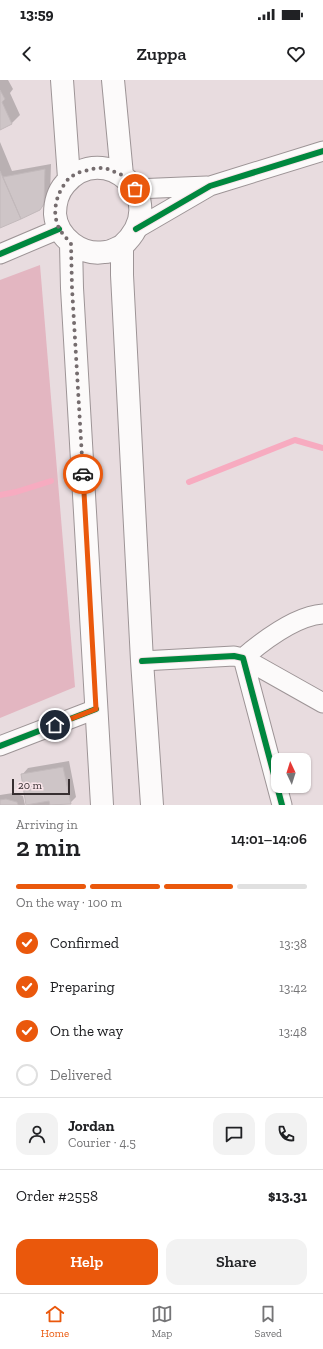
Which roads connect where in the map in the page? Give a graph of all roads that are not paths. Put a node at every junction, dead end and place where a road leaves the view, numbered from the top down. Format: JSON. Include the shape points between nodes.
{"nodes":[{"id":1,"x":62,"y":80,"type":"edge"},
{"id":2,"x":113,"y":80,"type":"edge"},
{"id":3,"x":323,"y":151,"type":"edge"},
{"id":4,"x":69,"y":178,"type":"junction"},
{"id":5,"x":129,"y":182,"type":"junction"},
{"id":6,"x":210,"y":186,"type":"junction"},
{"id":7,"x":136,"y":229,"type":"junction"},
{"id":8,"x":65,"y":236,"type":"junction"},
{"id":9,"x":122,"y":246,"type":"junction"},
{"id":10,"x":0,"y":254,"type":"edge"},
{"id":11,"x":323,"y":614,"type":"edge"},
{"id":12,"x":243,"y":658,"type":"junction"},
{"id":13,"x":142,"y":661,"type":"junction"},
{"id":14,"x":323,"y":703,"type":"edge"},
{"id":15,"x":96,"y":709,"type":"junction"},
{"id":16,"x":0,"y":746,"type":"edge"},
{"id":17,"x":102,"y":805,"type":"edge"},
{"id":18,"x":152,"y":805,"type":"edge"},
{"id":19,"x":282,"y":805,"type":"edge"}],
"edges":[{"from":1,"to":4,"type":"main road"},
{"from":2,"to":5,"type":"main road"},
{"from":3,"to":6,"type":"street"},
{"from":4,"to":5,"type":"main road","via":[[82,171],[105,168]]},
{"from":4,"to":8,"type":"main road","via":[[56,202],[55,216]]},
{"from":5,"to":6,"type":"street"},
{"from":5,"to":7,"type":"main road","via":[[140,202],[140,216]]},
{"from":6,"to":7,"type":"street"},
{"from":7,"to":9,"type":"main road"},
{"from":8,"to":9,"type":"main road","via":[[87,252],[105,252]]},
{"from":8,"to":10,"type":"street"},
{"from":8,"to":15,"type":"main road","via":[[72,296]]},
{"from":9,"to":13,"type":"main road"},
{"from":11,"to":12,"type":"street","via":[[292,624],[266,638]]},
{"from":12,"to":13,"type":"street","via":[[234,656]]},
{"from":12,"to":14,"type":"street"},
{"from":12,"to":19,"type":"street"},
{"from":13,"to":18,"type":"main road"},
{"from":15,"to":16,"type":"street"},
{"from":15,"to":17,"type":"main road"}]}
